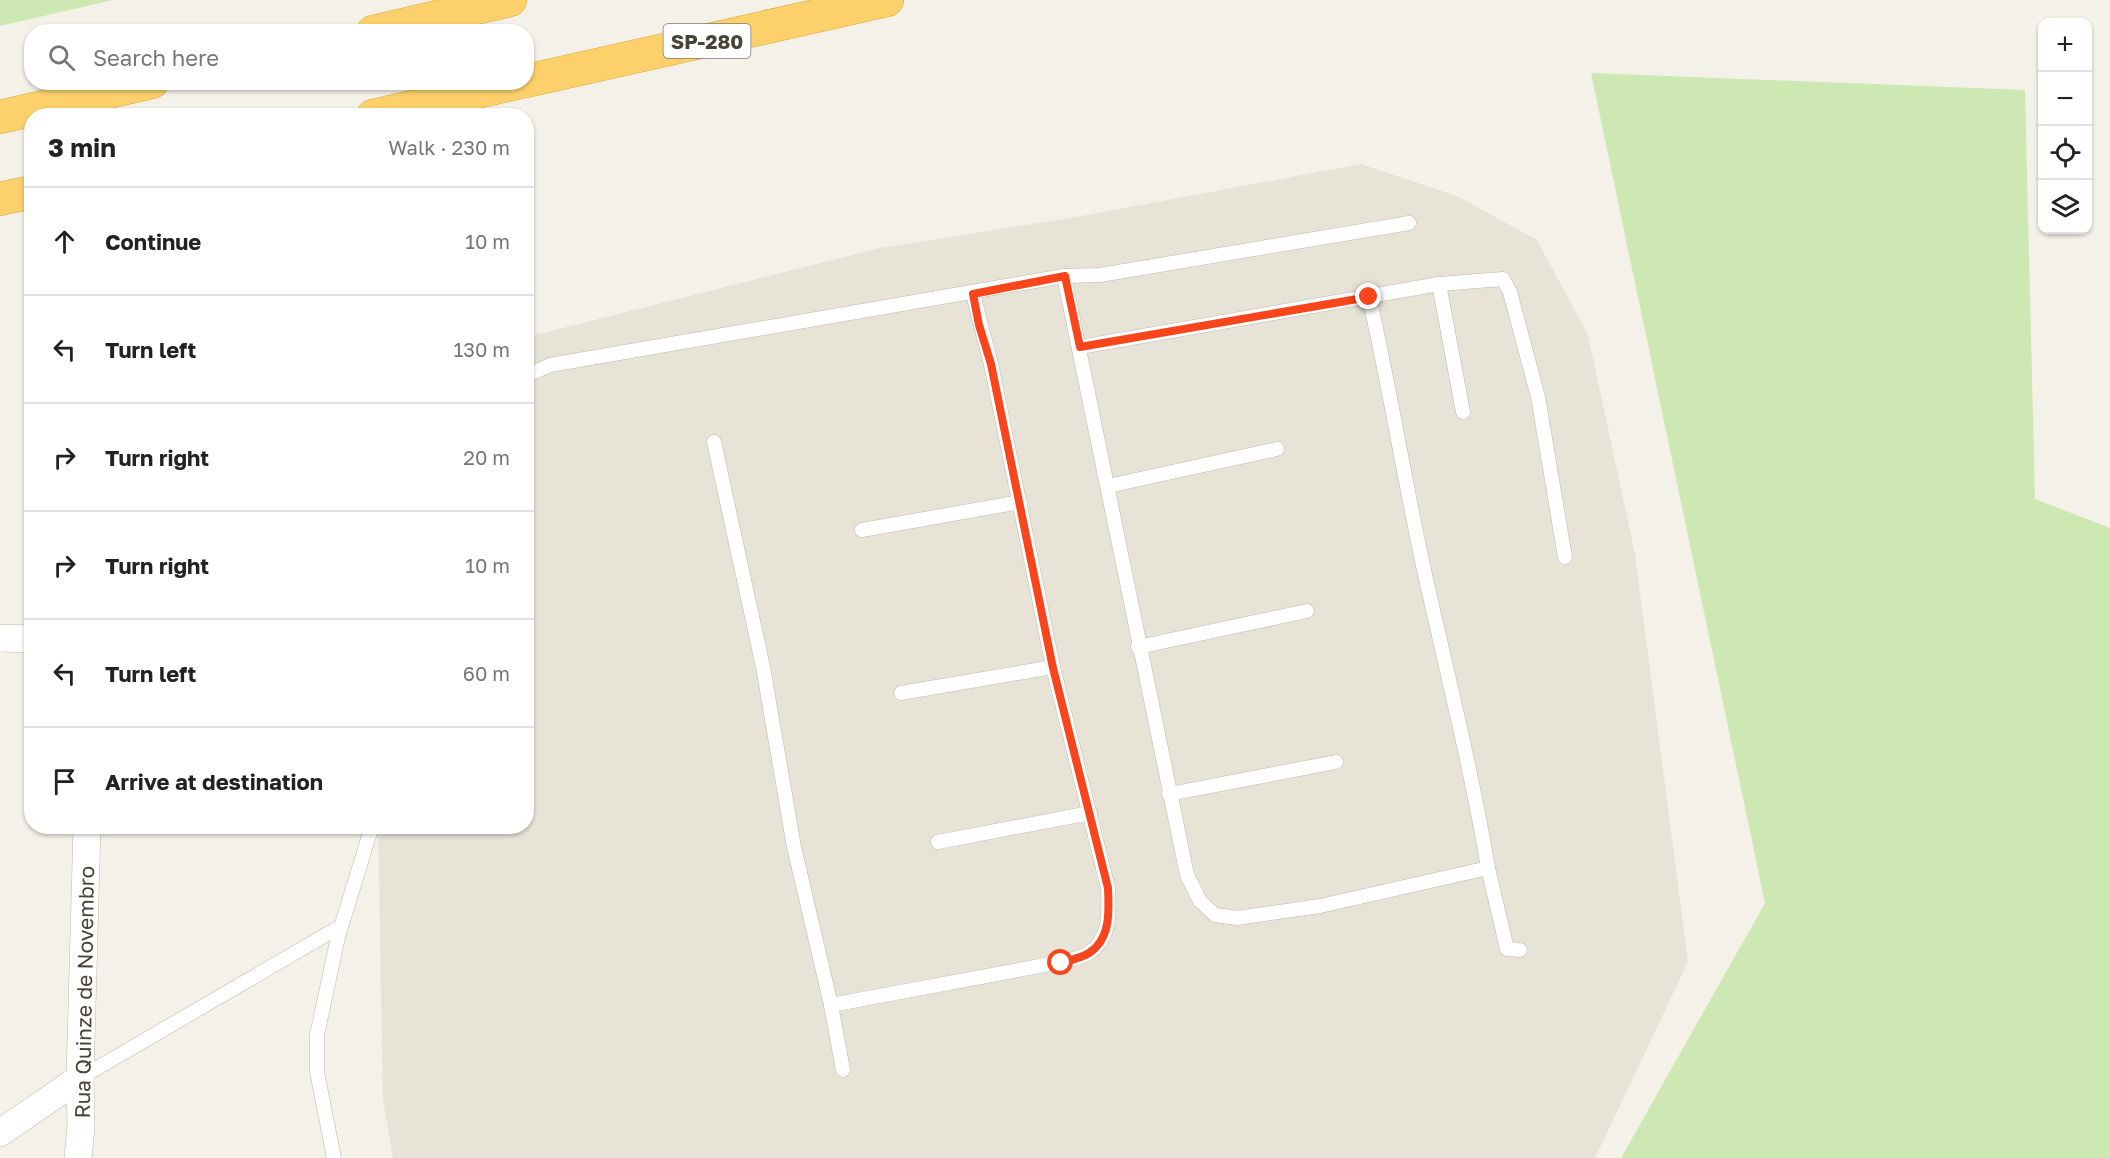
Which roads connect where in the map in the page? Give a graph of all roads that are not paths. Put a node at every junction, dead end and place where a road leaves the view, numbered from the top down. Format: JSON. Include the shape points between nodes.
{"nodes":[{"id":1,"x":510,"y":0,"type":"edge"},
{"id":2,"x":887,"y":0,"type":"edge"},
{"id":3,"x":407,"y":24,"type":"edge"},
{"id":4,"x":534,"y":79,"type":"edge"},
{"id":5,"x":117,"y":90,"type":"edge"},
{"id":6,"x":486,"y":90,"type":"edge"},
{"id":7,"x":39,"y":108,"type":"edge"},
{"id":8,"x":408,"y":108,"type":"edge"},
{"id":9,"x":24,"y":111,"type":"edge"},
{"id":10,"x":0,"y":117,"type":"edge"},
{"id":11,"x":24,"y":194,"type":"edge"},
{"id":12,"x":0,"y":200,"type":"edge"},
{"id":13,"x":1409,"y":223,"type":"dead end"},
{"id":14,"x":1065,"y":276,"type":"junction"},
{"id":15,"x":1439,"y":284,"type":"junction"},
{"id":16,"x":973,"y":294,"type":"junction"},
{"id":17,"x":1369,"y":297,"type":"junction"},
{"id":18,"x":1080,"y":347,"type":"junction"},
{"id":19,"x":534,"y":372,"type":"edge"},
{"id":20,"x":1463,"y":412,"type":"dead end"},
{"id":21,"x":714,"y":442,"type":"dead end"},
{"id":22,"x":1277,"y":449,"type":"dead end"},
{"id":23,"x":1108,"y":486,"type":"junction"},
{"id":24,"x":1020,"y":502,"type":"junction"},
{"id":25,"x":862,"y":530,"type":"dead end"},
{"id":26,"x":1565,"y":557,"type":"dead end"},
{"id":27,"x":1307,"y":611,"type":"dead end"},
{"id":28,"x":0,"y":638,"type":"edge"},
{"id":29,"x":24,"y":639,"type":"edge"},
{"id":30,"x":1138,"y":647,"type":"junction"},
{"id":31,"x":1053,"y":668,"type":"junction"},
{"id":32,"x":901,"y":693,"type":"dead end"},
{"id":33,"x":1336,"y":762,"type":"dead end"},
{"id":34,"x":1169,"y":794,"type":"junction"},
{"id":35,"x":1090,"y":813,"type":"junction"},
{"id":36,"x":87,"y":834,"type":"edge"},
{"id":37,"x":370,"y":834,"type":"edge"},
{"id":38,"x":938,"y":842,"type":"dead end"},
{"id":39,"x":1488,"y":868,"type":"junction"},
{"id":40,"x":341,"y":926,"type":"junction"},
{"id":41,"x":1520,"y":950,"type":"dead end"},
{"id":42,"x":831,"y":1005,"type":"junction"},
{"id":43,"x":843,"y":1070,"type":"dead end"},
{"id":44,"x":80,"y":1078,"type":"junction"},
{"id":45,"x":0,"y":1133,"type":"edge"},
{"id":46,"x":78,"y":1158,"type":"edge"},
{"id":47,"x":334,"y":1158,"type":"edge"}],
"edges":[{"from":1,"to":3,"type":"highway"},
{"from":2,"to":4,"type":"highway","number":"SP-280"},
{"from":5,"to":7,"type":"highway"},
{"from":6,"to":8,"type":"highway"},
{"from":9,"to":10,"type":"highway"},
{"from":11,"to":12,"type":"highway"},
{"from":13,"to":14,"type":"lane","via":[[1100,275]]},
{"from":14,"to":16,"type":"lane"},
{"from":14,"to":18,"type":"lane"},
{"from":15,"to":17,"type":"lane"},
{"from":15,"to":20,"type":"lane"},
{"from":15,"to":26,"type":"lane","via":[[1496,278],[1503,279],[1510,292],[1538,397]]},
{"from":16,"to":19,"type":"lane","via":[[550,365]]},
{"from":16,"to":24,"type":"lane"},
{"from":17,"to":18,"type":"lane"},
{"from":17,"to":39,"type":"lane"},
{"from":18,"to":23,"type":"lane"},
{"from":21,"to":42,"type":"lane","via":[[763,667],[794,847]]},
{"from":22,"to":23,"type":"lane"},
{"from":23,"to":30,"type":"lane"},
{"from":24,"to":25,"type":"lane"},
{"from":24,"to":31,"type":"lane"},
{"from":27,"to":30,"type":"lane"},
{"from":28,"to":29,"type":"street"},
{"from":30,"to":34,"type":"lane"},
{"from":31,"to":32,"type":"lane"},
{"from":31,"to":35,"type":"lane"},
{"from":33,"to":34,"type":"lane"},
{"from":34,"to":39,"type":"lane","via":[[1187,875],[1200,901],[1215,915],[1237,918],[1320,906]]},
{"from":35,"to":38,"type":"lane"},
{"from":35,"to":42,"type":"lane","via":[[1110,912],[1104,936],[1089,953],[1061,963]]},
{"from":36,"to":44,"type":"street","name":"Rua Quinze de Novembro"},
{"from":37,"to":40,"type":"lane"},
{"from":39,"to":41,"type":"lane","via":[[1508,949]]},
{"from":40,"to":44,"type":"lane"},
{"from":40,"to":47,"type":"lane","via":[[316,1055]]},
{"from":42,"to":43,"type":"lane"},
{"from":44,"to":45,"type":"street"},
{"from":44,"to":46,"type":"street","name":"Rua Quinze de Novembro"}]}
